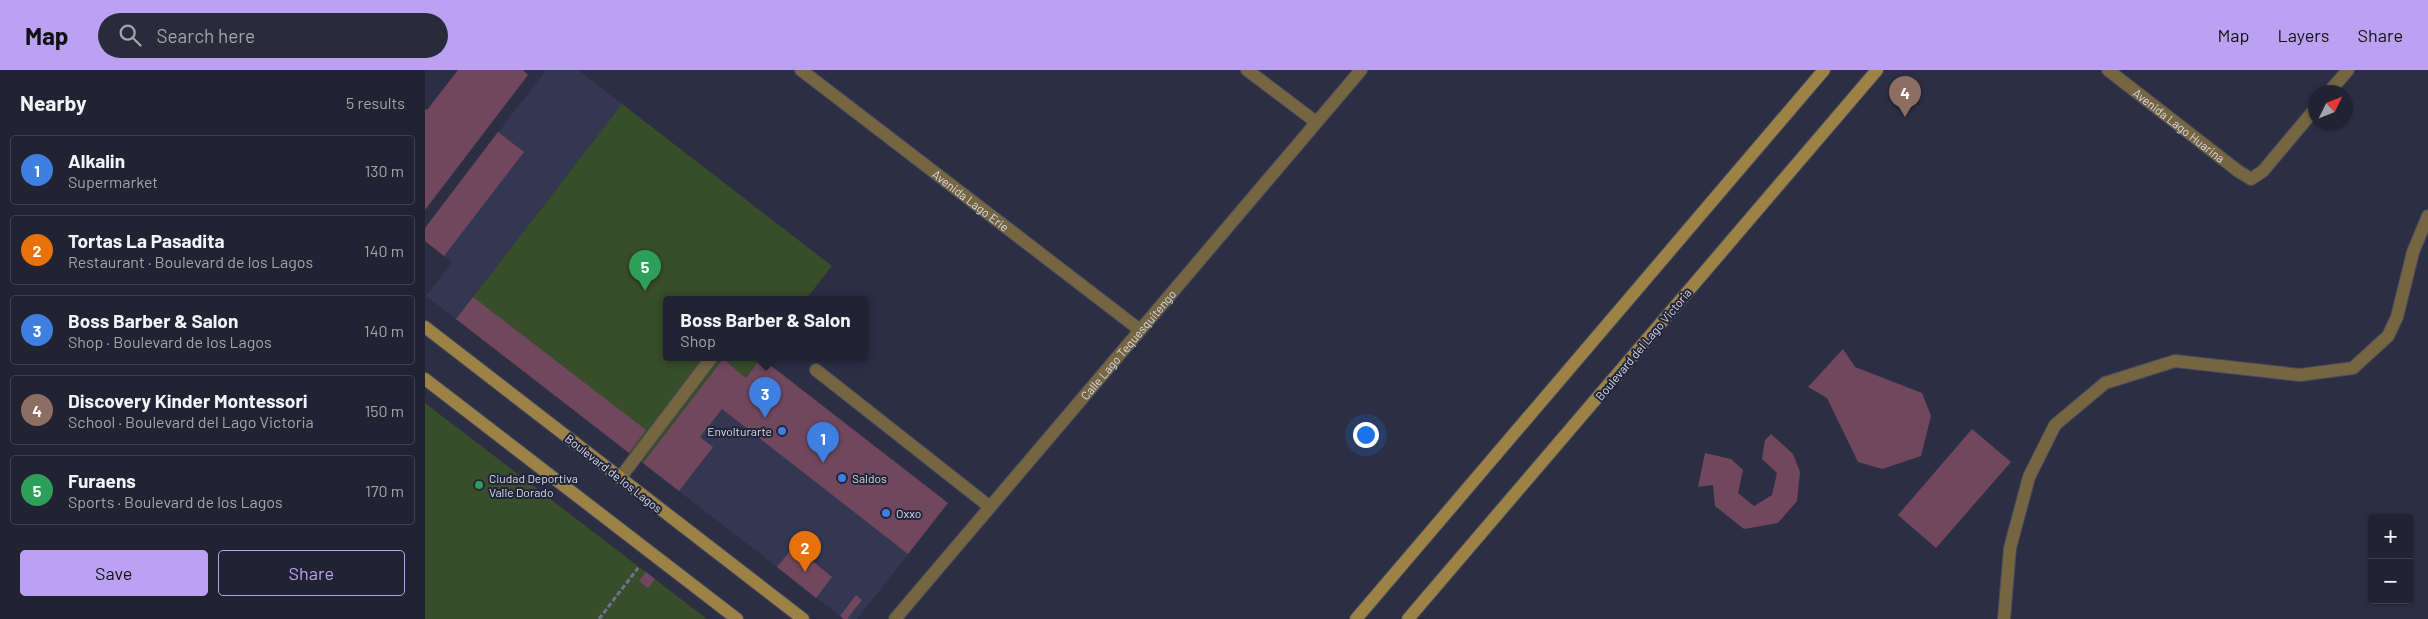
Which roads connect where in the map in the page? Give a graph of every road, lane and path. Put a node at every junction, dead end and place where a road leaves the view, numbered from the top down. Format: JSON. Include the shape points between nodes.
{"nodes":[{"id":1,"x":801,"y":70,"type":"edge"},
{"id":2,"x":1247,"y":70,"type":"edge"},
{"id":3,"x":1361,"y":70,"type":"edge"},
{"id":4,"x":1824,"y":70,"type":"edge"},
{"id":5,"x":1877,"y":70,"type":"edge"},
{"id":6,"x":2108,"y":70,"type":"edge"},
{"id":7,"x":2348,"y":70,"type":"edge"},
{"id":8,"x":2335,"y":85,"type":"edge"},
{"id":9,"x":2308,"y":117,"type":"edge"},
{"id":10,"x":1316,"y":122,"type":"junction"},
{"id":11,"x":2428,"y":216,"type":"edge"},
{"id":12,"x":425,"y":327,"type":"edge"},
{"id":13,"x":1140,"y":330,"type":"junction"},
{"id":14,"x":708,"y":361,"type":"edge"},
{"id":15,"x":816,"y":370,"type":"dead end"},
{"id":16,"x":425,"y":379,"type":"edge"},
{"id":17,"x":620,"y":478,"type":"junction"},
{"id":18,"x":990,"y":507,"type":"junction"},
{"id":19,"x":639,"y":567,"type":"dead end"},
{"id":20,"x":599,"y":619,"type":"edge"},
{"id":21,"x":737,"y":619,"type":"edge"},
{"id":22,"x":803,"y":619,"type":"edge"},
{"id":23,"x":895,"y":619,"type":"edge"},
{"id":24,"x":1356,"y":619,"type":"edge"},
{"id":25,"x":1408,"y":619,"type":"edge"},
{"id":26,"x":2004,"y":619,"type":"edge"}],
"edges":[{"from":1,"to":13,"type":"street","name":"Avenida Lago Erie"},
{"from":2,"to":10,"type":"street"},
{"from":3,"to":10,"type":"street","name":"Calle Lago Tequesquitengo"},
{"from":4,"to":24,"type":"main road"},
{"from":5,"to":25,"type":"main road","name":"Boulevard del Lago Victoria"},
{"from":6,"to":9,"type":"street","name":"Avenida Lago Huarina","via":[[2251,179],[2263,171]]},
{"from":7,"to":8,"type":"street"},
{"from":10,"to":13,"type":"street","name":"Calle Lago Tequesquitengo"},
{"from":11,"to":26,"type":"street","via":[[2413,252],[2397,317],[2388,336],[2353,368],[2300,375],[2175,361],[2105,383],[2055,425],[2029,477],[2010,548]]},
{"from":12,"to":17,"type":"main road","name":"Boulevard de los Lagos"},
{"from":13,"to":18,"type":"street","name":"Calle Lago Tequesquitengo"},
{"from":14,"to":17,"type":"street"},
{"from":15,"to":18,"type":"street"},
{"from":16,"to":21,"type":"main road"},
{"from":17,"to":22,"type":"main road","name":"Boulevard de los Lagos"},
{"from":18,"to":23,"type":"street","name":"Calle Lago Tequesquitengo"},
{"from":19,"to":20,"type":"path"}]}
